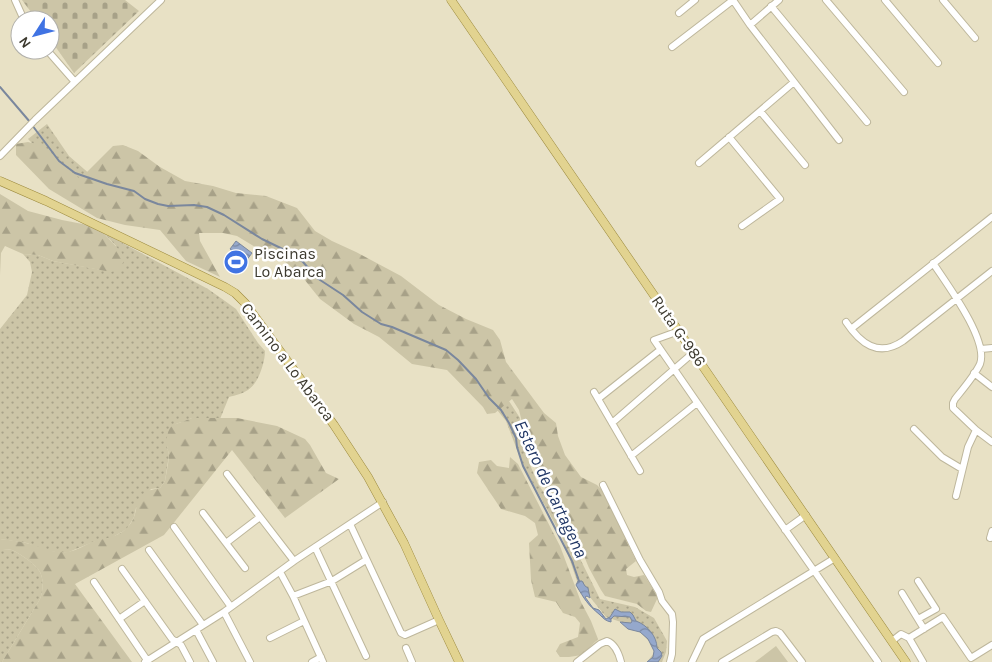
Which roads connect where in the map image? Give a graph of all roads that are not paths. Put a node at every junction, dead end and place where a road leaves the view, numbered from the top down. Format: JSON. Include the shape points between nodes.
{"nodes":[{"id":1,"x":161,"y":0,"type":"edge"},
{"id":2,"x":452,"y":0,"type":"edge"},
{"id":3,"x":695,"y":0,"type":"edge"},
{"id":4,"x":733,"y":0,"type":"edge"},
{"id":5,"x":779,"y":0,"type":"edge"},
{"id":6,"x":826,"y":0,"type":"edge"},
{"id":7,"x":885,"y":0,"type":"edge"},
{"id":8,"x":943,"y":0,"type":"edge"},
{"id":9,"x":772,"y":6,"type":"junction"},
{"id":10,"x":679,"y":13,"type":"dead end"},
{"id":11,"x":750,"y":25,"type":"junction"},
{"id":12,"x":975,"y":38,"type":"dead end"},
{"id":13,"x":672,"y":46,"type":"dead end"},
{"id":14,"x":55,"y":60,"type":"edge"},
{"id":15,"x":938,"y":63,"type":"dead end"},
{"id":16,"x":74,"y":82,"type":"junction"},
{"id":17,"x":794,"y":82,"type":"junction"},
{"id":18,"x":904,"y":92,"type":"dead end"},
{"id":19,"x":760,"y":111,"type":"junction"},
{"id":20,"x":867,"y":122,"type":"dead end"},
{"id":21,"x":729,"y":137,"type":"junction"},
{"id":22,"x":839,"y":140,"type":"dead end"},
{"id":23,"x":0,"y":156,"type":"edge"},
{"id":24,"x":699,"y":162,"type":"dead end"},
{"id":25,"x":805,"y":165,"type":"dead end"},
{"id":26,"x":0,"y":181,"type":"edge"},
{"id":27,"x":992,"y":217,"type":"edge"},
{"id":28,"x":742,"y":226,"type":"dead end"},
{"id":29,"x":933,"y":263,"type":"junction"},
{"id":30,"x":992,"y":271,"type":"edge"},
{"id":31,"x":956,"y":298,"type":"junction"},
{"id":32,"x":846,"y":322,"type":"dead end"},
{"id":33,"x":851,"y":329,"type":"junction"},
{"id":34,"x":679,"y":331,"type":"junction"},
{"id":35,"x":992,"y":348,"type":"edge"},
{"id":36,"x":981,"y":349,"type":"junction"},
{"id":37,"x":660,"y":350,"type":"junction"},
{"id":38,"x":694,"y":352,"type":"junction"},
{"id":39,"x":674,"y":369,"type":"junction"},
{"id":40,"x":974,"y":373,"type":"junction"},
{"id":41,"x":992,"y":387,"type":"edge"},
{"id":42,"x":594,"y":392,"type":"dead end"},
{"id":43,"x":598,"y":399,"type":"junction"},
{"id":44,"x":697,"y":403,"type":"junction"},
{"id":45,"x":612,"y":423,"type":"junction"},
{"id":46,"x":914,"y":429,"type":"dead end"},
{"id":47,"x":976,"y":430,"type":"junction"},
{"id":48,"x":992,"y":442,"type":"edge"},
{"id":49,"x":631,"y":456,"type":"junction"},
{"id":50,"x":962,"y":469,"type":"junction"},
{"id":51,"x":640,"y":471,"type":"dead end"},
{"id":52,"x":227,"y":474,"type":"dead end"},
{"id":53,"x":602,"y":485,"type":"dead end"},
{"id":54,"x":956,"y":496,"type":"dead end"},
{"id":55,"x":383,"y":502,"type":"junction"},
{"id":56,"x":203,"y":513,"type":"dead end"},
{"id":57,"x":806,"y":515,"type":"junction"},
{"id":58,"x":260,"y":517,"type":"junction"},
{"id":59,"x":350,"y":524,"type":"junction"},
{"id":60,"x":174,"y":527,"type":"dead end"},
{"id":61,"x":785,"y":530,"type":"junction"},
{"id":62,"x":992,"y":531,"type":"edge"},
{"id":63,"x":990,"y":538,"type":"dead end"},
{"id":64,"x":226,"y":543,"type":"junction"},
{"id":65,"x":315,"y":547,"type":"junction"},
{"id":66,"x":148,"y":550,"type":"dead end"},
{"id":67,"x":836,"y":558,"type":"junction"},
{"id":68,"x":366,"y":560,"type":"junction"},
{"id":69,"x":294,"y":561,"type":"junction"},
{"id":70,"x":245,"y":568,"type":"dead end"},
{"id":71,"x":122,"y":569,"type":"dead end"},
{"id":72,"x":814,"y":571,"type":"junction"},
{"id":73,"x":280,"y":572,"type":"junction"},
{"id":74,"x":332,"y":581,"type":"junction"},
{"id":75,"x":918,"y":581,"type":"dead end"},
{"id":76,"x":94,"y":582,"type":"dead end"},
{"id":77,"x":902,"y":593,"type":"dead end"},
{"id":78,"x":293,"y":596,"type":"junction"},
{"id":79,"x":145,"y":601,"type":"junction"},
{"id":80,"x":231,"y":607,"type":"junction"},
{"id":81,"x":224,"y":612,"type":"junction"},
{"id":82,"x":119,"y":619,"type":"junction"},
{"id":83,"x":918,"y":619,"type":"junction"},
{"id":84,"x":439,"y":620,"type":"junction"},
{"id":85,"x":304,"y":621,"type":"junction"},
{"id":86,"x":203,"y":626,"type":"junction"},
{"id":87,"x":924,"y":629,"type":"junction"},
{"id":88,"x":196,"y":630,"type":"junction"},
{"id":89,"x":270,"y":638,"type":"dead end"},
{"id":90,"x":909,"y":638,"type":"junction"},
{"id":91,"x":892,"y":641,"type":"junction"},
{"id":92,"x":177,"y":642,"type":"junction"},
{"id":93,"x":992,"y":644,"type":"edge"},
{"id":94,"x":406,"y":648,"type":"dead end"},
{"id":95,"x":366,"y":656,"type":"dead end"},
{"id":96,"x":322,"y":660,"type":"edge"},
{"id":97,"x":146,"y":661,"type":"edge"},
{"id":98,"x":190,"y":662,"type":"edge"},
{"id":99,"x":212,"y":662,"type":"edge"},
{"id":100,"x":250,"y":662,"type":"edge"},
{"id":101,"x":312,"y":662,"type":"edge"},
{"id":102,"x":412,"y":662,"type":"edge"},
{"id":103,"x":459,"y":662,"type":"edge"},
{"id":104,"x":577,"y":662,"type":"edge"},
{"id":105,"x":621,"y":662,"type":"edge"},
{"id":106,"x":670,"y":662,"type":"edge"},
{"id":107,"x":692,"y":662,"type":"edge"},
{"id":108,"x":722,"y":662,"type":"edge"},
{"id":109,"x":802,"y":662,"type":"edge"},
{"id":110,"x":878,"y":662,"type":"edge"},
{"id":111,"x":906,"y":662,"type":"edge"},
{"id":112,"x":923,"y":662,"type":"edge"}],
"edges":[{"from":1,"to":16,"type":"street"},
{"from":2,"to":34,"type":"main road","name":"Ruta G-986"},
{"from":3,"to":10,"type":"street"},
{"from":4,"to":11,"type":"street"},
{"from":4,"to":13,"type":"street"},
{"from":5,"to":9,"type":"street"},
{"from":6,"to":18,"type":"street"},
{"from":7,"to":15,"type":"street"},
{"from":8,"to":12,"type":"street"},
{"from":9,"to":11,"type":"street"},
{"from":9,"to":20,"type":"street"},
{"from":11,"to":17,"type":"street"},
{"from":14,"to":16,"type":"street"},
{"from":16,"to":23,"type":"street"},
{"from":17,"to":19,"type":"street"},
{"from":17,"to":22,"type":"street"},
{"from":19,"to":21,"type":"street"},
{"from":19,"to":25,"type":"street"},
{"from":21,"to":24,"type":"street"},
{"from":21,"to":28,"type":"street","via":[[780,198]]},
{"from":26,"to":55,"type":"main road","name":"Camino a Lo Abarca","via":[[235,293],[334,425]]},
{"from":27,"to":29,"type":"street"},
{"from":29,"to":31,"type":"street"},
{"from":29,"to":33,"type":"street"},
{"from":30,"to":31,"type":"street"},
{"from":31,"to":33,"type":"street","via":[[899,344],[889,347],[869,345]]},
{"from":31,"to":36,"type":"street"},
{"from":32,"to":33,"type":"street"},
{"from":34,"to":37,"type":"street","via":[[654,340]]},
{"from":34,"to":38,"type":"main road","name":"Ruta G-986"},
{"from":35,"to":36,"type":"street"},
{"from":36,"to":40,"type":"street","via":[[980,363]]},
{"from":37,"to":39,"type":"street"},
{"from":37,"to":43,"type":"street"},
{"from":38,"to":39,"type":"street"},
{"from":38,"to":57,"type":"main road","name":"Ruta G-986"},
{"from":39,"to":44,"type":"street"},
{"from":39,"to":45,"type":"street"},
{"from":40,"to":41,"type":"street"},
{"from":40,"to":47,"type":"street","via":[[953,403],[953,408]]},
{"from":42,"to":43,"type":"street"},
{"from":43,"to":45,"type":"street"},
{"from":44,"to":49,"type":"street"},
{"from":44,"to":61,"type":"street"},
{"from":45,"to":49,"type":"street"},
{"from":46,"to":50,"type":"street","via":[[942,457]]},
{"from":47,"to":48,"type":"street"},
{"from":47,"to":50,"type":"street"},
{"from":49,"to":51,"type":"street"},
{"from":50,"to":54,"type":"street"},
{"from":52,"to":58,"type":"street"},
{"from":53,"to":106,"type":"street","via":[[663,604],[672,614]]},
{"from":55,"to":59,"type":"street"},
{"from":55,"to":84,"type":"main road","name":"Camino a Lo Abarca"},
{"from":56,"to":64,"type":"street"},
{"from":57,"to":61,"type":"street"},
{"from":57,"to":67,"type":"main road","name":"Ruta G-986"},
{"from":58,"to":64,"type":"street"},
{"from":58,"to":69,"type":"street"},
{"from":59,"to":65,"type":"street"},
{"from":59,"to":68,"type":"street"},
{"from":60,"to":80,"type":"street"},
{"from":61,"to":72,"type":"street"},
{"from":62,"to":63,"type":"street"},
{"from":64,"to":70,"type":"street"},
{"from":65,"to":69,"type":"street"},
{"from":65,"to":74,"type":"street"},
{"from":66,"to":86,"type":"street"},
{"from":67,"to":72,"type":"street"},
{"from":67,"to":91,"type":"main road","name":"Ruta G-986"},
{"from":68,"to":74,"type":"street"},
{"from":68,"to":84,"type":"street","via":[[402,634]]},
{"from":69,"to":73,"type":"street"},
{"from":71,"to":79,"type":"street"},
{"from":72,"to":107,"type":"street","via":[[702,639]]},
{"from":72,"to":110,"type":"street"},
{"from":73,"to":78,"type":"street"},
{"from":73,"to":80,"type":"street"},
{"from":74,"to":78,"type":"street"},
{"from":74,"to":95,"type":"street"},
{"from":75,"to":83,"type":"street","via":[[936,609]]},
{"from":76,"to":82,"type":"street"},
{"from":77,"to":83,"type":"street"},
{"from":78,"to":85,"type":"street"},
{"from":79,"to":82,"type":"street"},
{"from":79,"to":92,"type":"street"},
{"from":80,"to":81,"type":"street"},
{"from":81,"to":86,"type":"street"},
{"from":81,"to":100,"type":"street"},
{"from":82,"to":97,"type":"street"},
{"from":83,"to":87,"type":"street"},
{"from":84,"to":103,"type":"main road","name":"Camino a Lo Abarca"},
{"from":85,"to":89,"type":"street"},
{"from":85,"to":96,"type":"street"},
{"from":86,"to":88,"type":"street"},
{"from":87,"to":90,"type":"street"},
{"from":87,"to":93,"type":"street","via":[[943,617],[971,658]]},
{"from":88,"to":92,"type":"street"},
{"from":88,"to":99,"type":"street"},
{"from":90,"to":91,"type":"street","via":[[901,634]]},
{"from":90,"to":112,"type":"street"},
{"from":91,"to":111,"type":"main road","name":"Ruta G-986"},
{"from":92,"to":97,"type":"street"},
{"from":92,"to":98,"type":"street"},
{"from":94,"to":102,"type":"street"},
{"from":96,"to":101,"type":"street"},
{"from":104,"to":105,"type":"street","via":[[607,641],[611,642]]},
{"from":108,"to":109,"type":"street","via":[[776,631]]}]}
